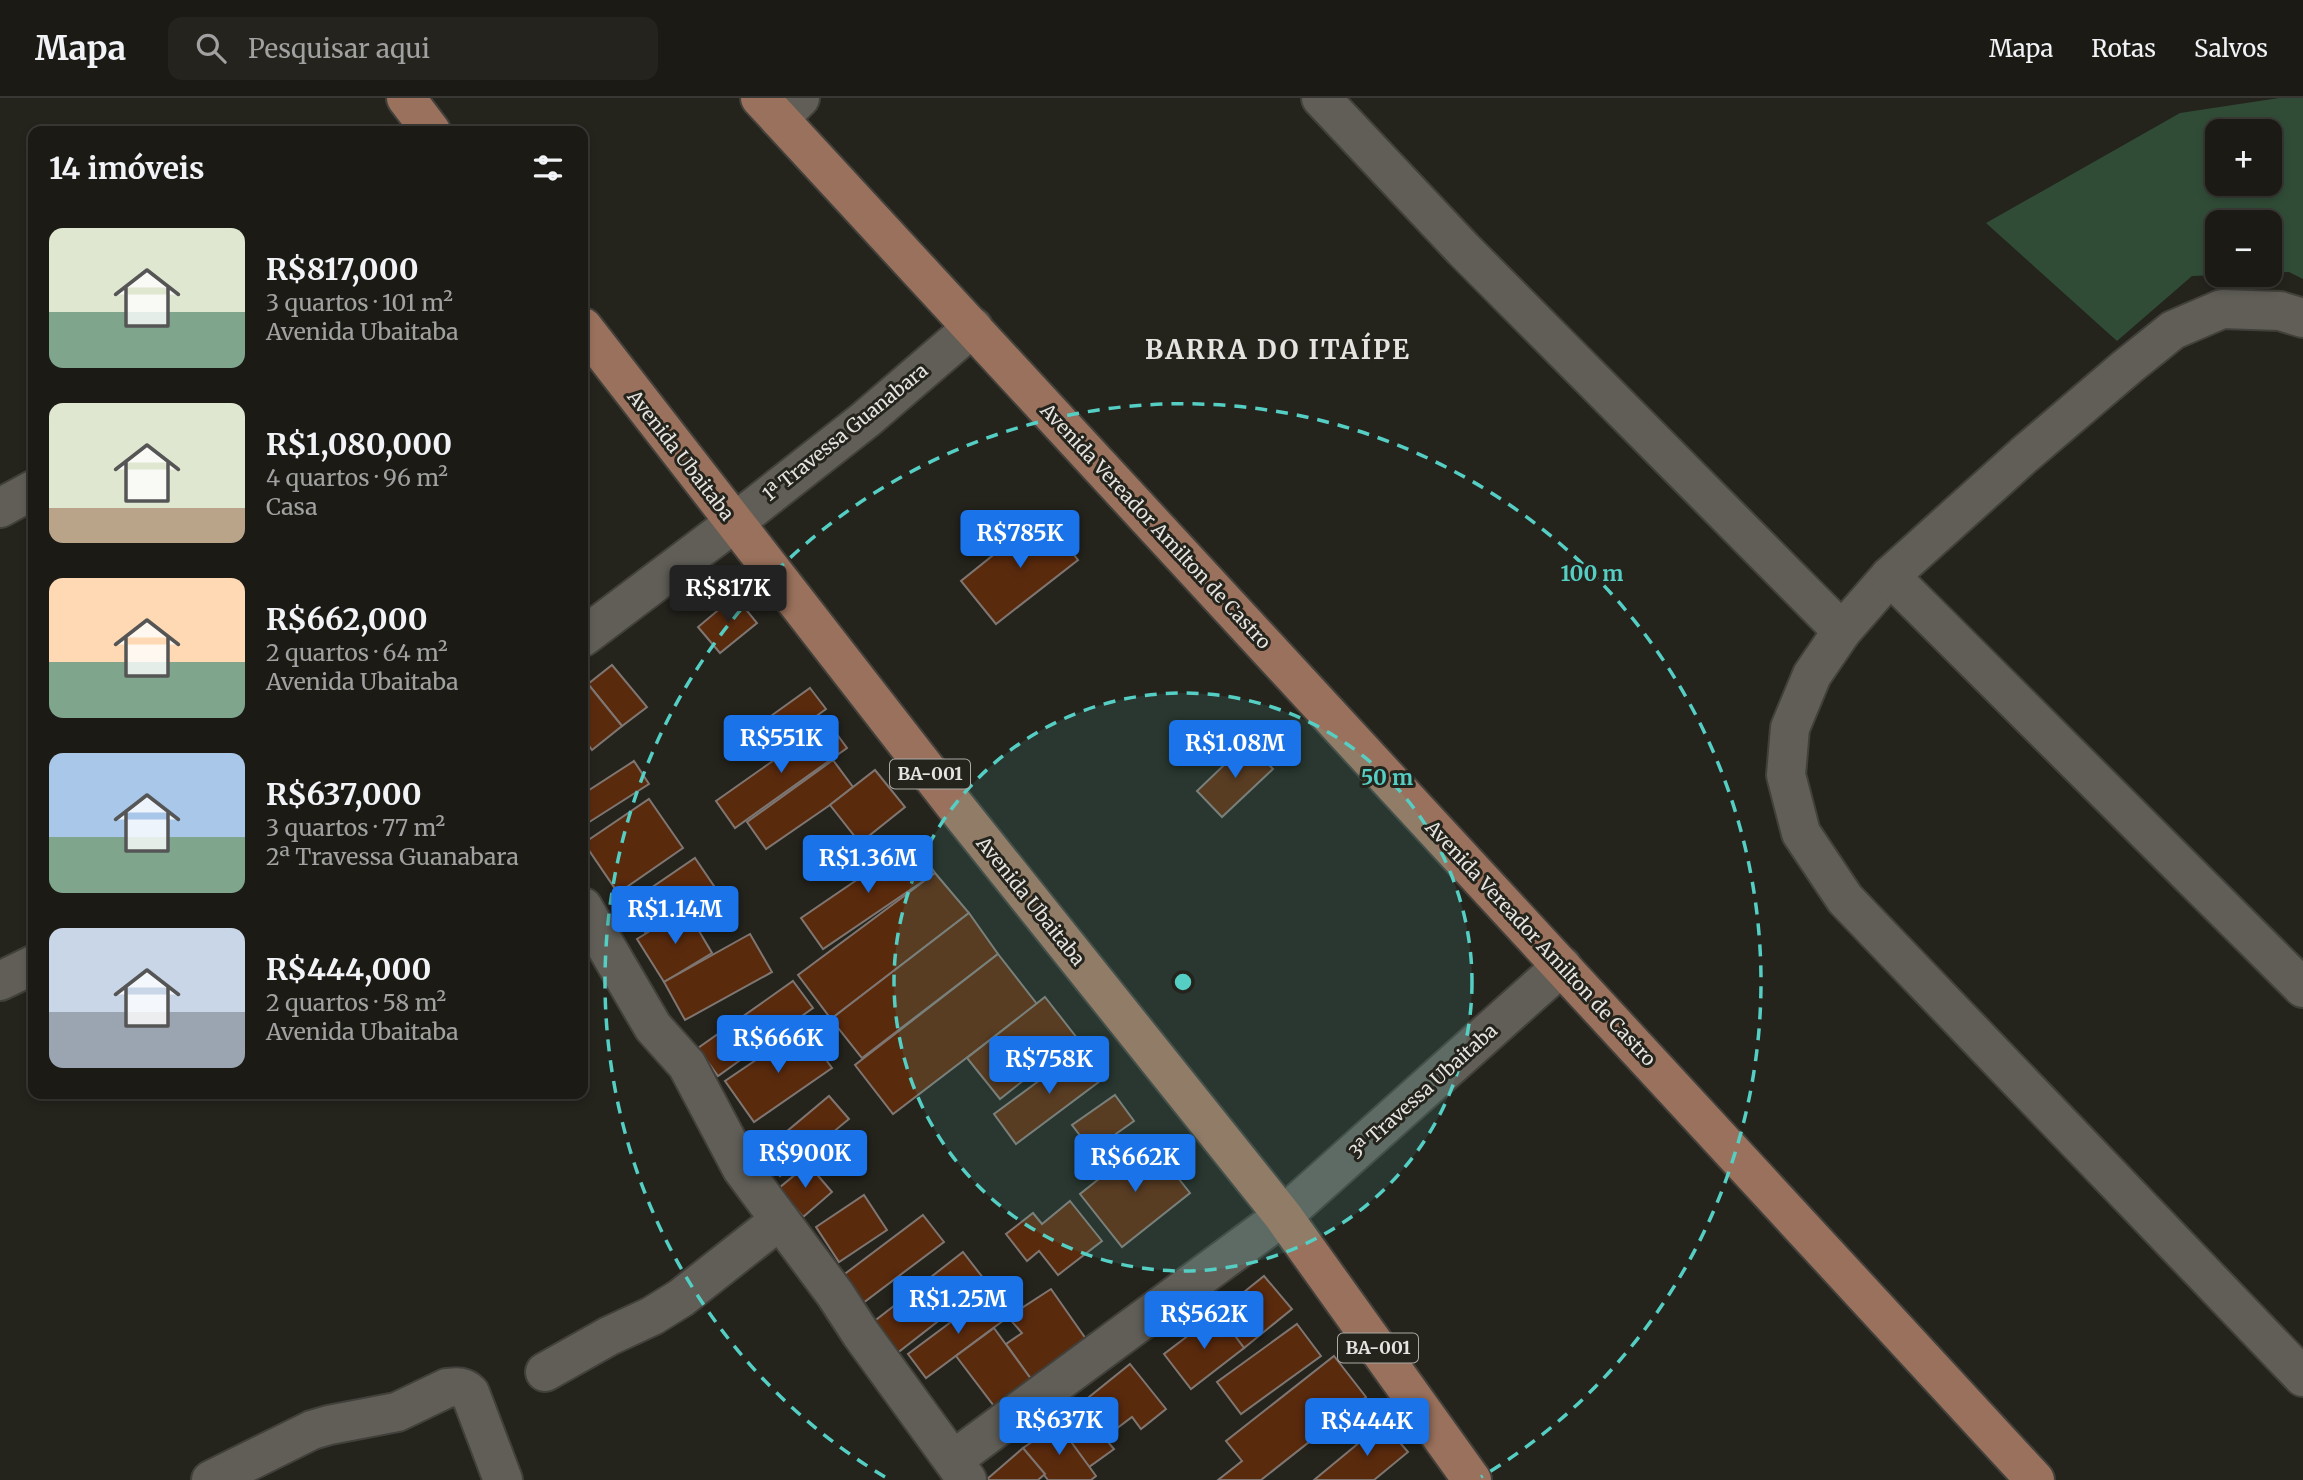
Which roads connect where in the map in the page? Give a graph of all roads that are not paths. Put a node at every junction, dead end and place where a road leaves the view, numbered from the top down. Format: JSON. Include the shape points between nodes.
{"nodes":[{"id":1,"x":406,"y":98,"type":"edge"},
{"id":2,"x":1321,"y":98,"type":"edge"},
{"id":3,"x":780,"y":105,"type":"edge"},
{"id":4,"x":428,"y":126,"type":"edge"},
{"id":5,"x":2303,"y":318,"type":"edge"},
{"id":6,"x":973,"y":327,"type":"junction"},
{"id":7,"x":588,"y":333,"type":"edge"},
{"id":8,"x":28,"y":493,"type":"edge"},
{"id":9,"x":0,"y":508,"type":"edge"},
{"id":10,"x":734,"y":523,"type":"junction"},
{"id":11,"x":1890,"y":576,"type":"junction"},
{"id":12,"x":1842,"y":631,"type":"junction"},
{"id":13,"x":588,"y":633,"type":"edge"},
{"id":14,"x":588,"y":916,"type":"edge"},
{"id":15,"x":1562,"y":966,"type":"junction"},
{"id":16,"x":28,"y":967,"type":"edge"},
{"id":17,"x":0,"y":981,"type":"edge"},
{"id":18,"x":2303,"y":988,"type":"edge"},
{"id":19,"x":1283,"y":1216,"type":"junction"},
{"id":20,"x":780,"y":1220,"type":"junction"},
{"id":21,"x":545,"y":1372,"type":"dead end"},
{"id":22,"x":2303,"y":1377,"type":"edge"},
{"id":23,"x":961,"y":1474,"type":"edge"},
{"id":24,"x":211,"y":1480,"type":"edge"},
{"id":25,"x":503,"y":1480,"type":"edge"},
{"id":26,"x":1472,"y":1480,"type":"edge"},
{"id":27,"x":2035,"y":1480,"type":"edge"}],
"edges":[{"from":1,"to":4,"type":"main road"},
{"from":2,"to":12,"type":"street","via":[[1463,249]]},
{"from":3,"to":6,"type":"main road","name":"Avenida Vereador Amilton de Castro"},
{"from":5,"to":11,"type":"street","via":[[2280,311],[2222,309],[2174,330],[2024,455]]},
{"from":6,"to":10,"type":"street","name":"1ª Travessa Guanabara"},
{"from":6,"to":15,"type":"main road","name":"Avenida Vereador Amilton de Castro"},
{"from":7,"to":10,"type":"main road","name":"Avenida Ubaitaba","number":"BA-001"},
{"from":8,"to":9,"type":"street"},
{"from":10,"to":13,"type":"street","name":"1ª Travessa Guanabara"},
{"from":10,"to":19,"type":"main road","name":"Avenida Ubaitaba","number":"BA-001"},
{"from":11,"to":12,"type":"street"},
{"from":11,"to":18,"type":"street"},
{"from":12,"to":22,"type":"street","via":[[1812,675],[1790,728],[1786,775],[1801,833],[1845,899]]},
{"from":14,"to":20,"type":"street","via":[[653,1027],[687,1065],[743,1169]]},
{"from":15,"to":19,"type":"street","name":"3ª Travessa Ubaitaba"},
{"from":15,"to":27,"type":"main road","name":"Avenida Vereador Amilton de Castro"},
{"from":16,"to":17,"type":"street"},
{"from":19,"to":23,"type":"street","name":"3ª Travessa Ubaitaba"},
{"from":19,"to":26,"type":"main road","name":"Avenida Ubaitaba","number":"BA-001"},
{"from":20,"to":21,"type":"street","via":[[681,1298]]},
{"from":20,"to":23,"type":"street"},
{"from":24,"to":25,"type":"street","via":[[312,1430],[397,1412],[457,1387],[470,1393]]}]}
